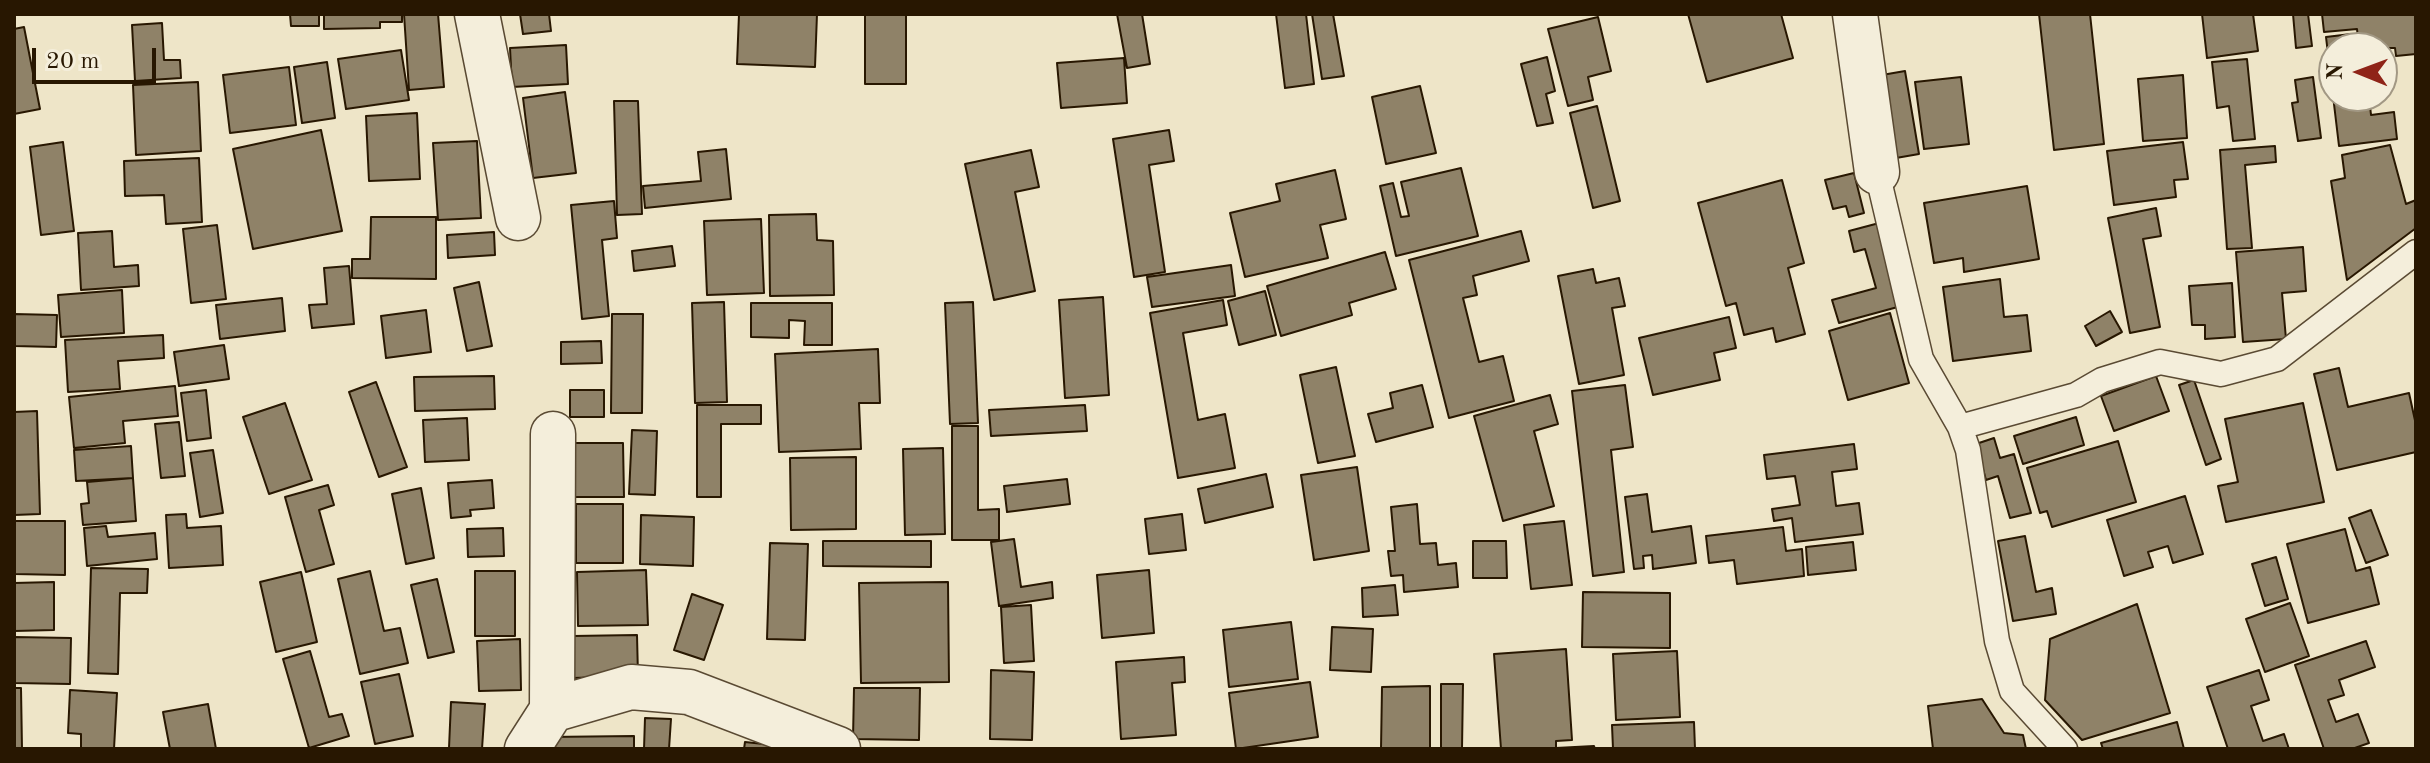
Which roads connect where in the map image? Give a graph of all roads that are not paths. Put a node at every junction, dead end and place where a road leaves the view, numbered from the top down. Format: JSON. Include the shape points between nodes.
{"nodes":[{"id":1,"x":477,"y":14,"type":"edge"},
{"id":2,"x":1855,"y":14,"type":"edge"},
{"id":3,"x":1877,"y":172,"type":"joint"},
{"id":4,"x":518,"y":218,"type":"dead end"},
{"id":5,"x":2416,"y":252,"type":"edge"},
{"id":6,"x":1960,"y":427,"type":"junction"},
{"id":7,"x":553,"y":434,"type":"dead end"},
{"id":8,"x":552,"y":710,"type":"junction"},
{"id":9,"x":527,"y":749,"type":"edge"},
{"id":10,"x":838,"y":749,"type":"edge"},
{"id":11,"x":2065,"y":749,"type":"edge"}],
"edges":[{"from":1,"to":4,"type":"street"},
{"from":2,"to":3,"type":"street"},
{"from":3,"to":6,"type":"lane","via":[[1921,359]]},
{"from":5,"to":6,"type":"lane","via":[[2277,359],[2221,374],[2160,362],[2102,380],[2076,395]]},
{"from":6,"to":11,"type":"lane","via":[[1997,641],[2012,691]]},
{"from":7,"to":8,"type":"street"},
{"from":8,"to":9,"type":"street"},
{"from":8,"to":10,"type":"street","via":[[631,687],[689,692]]}]}
